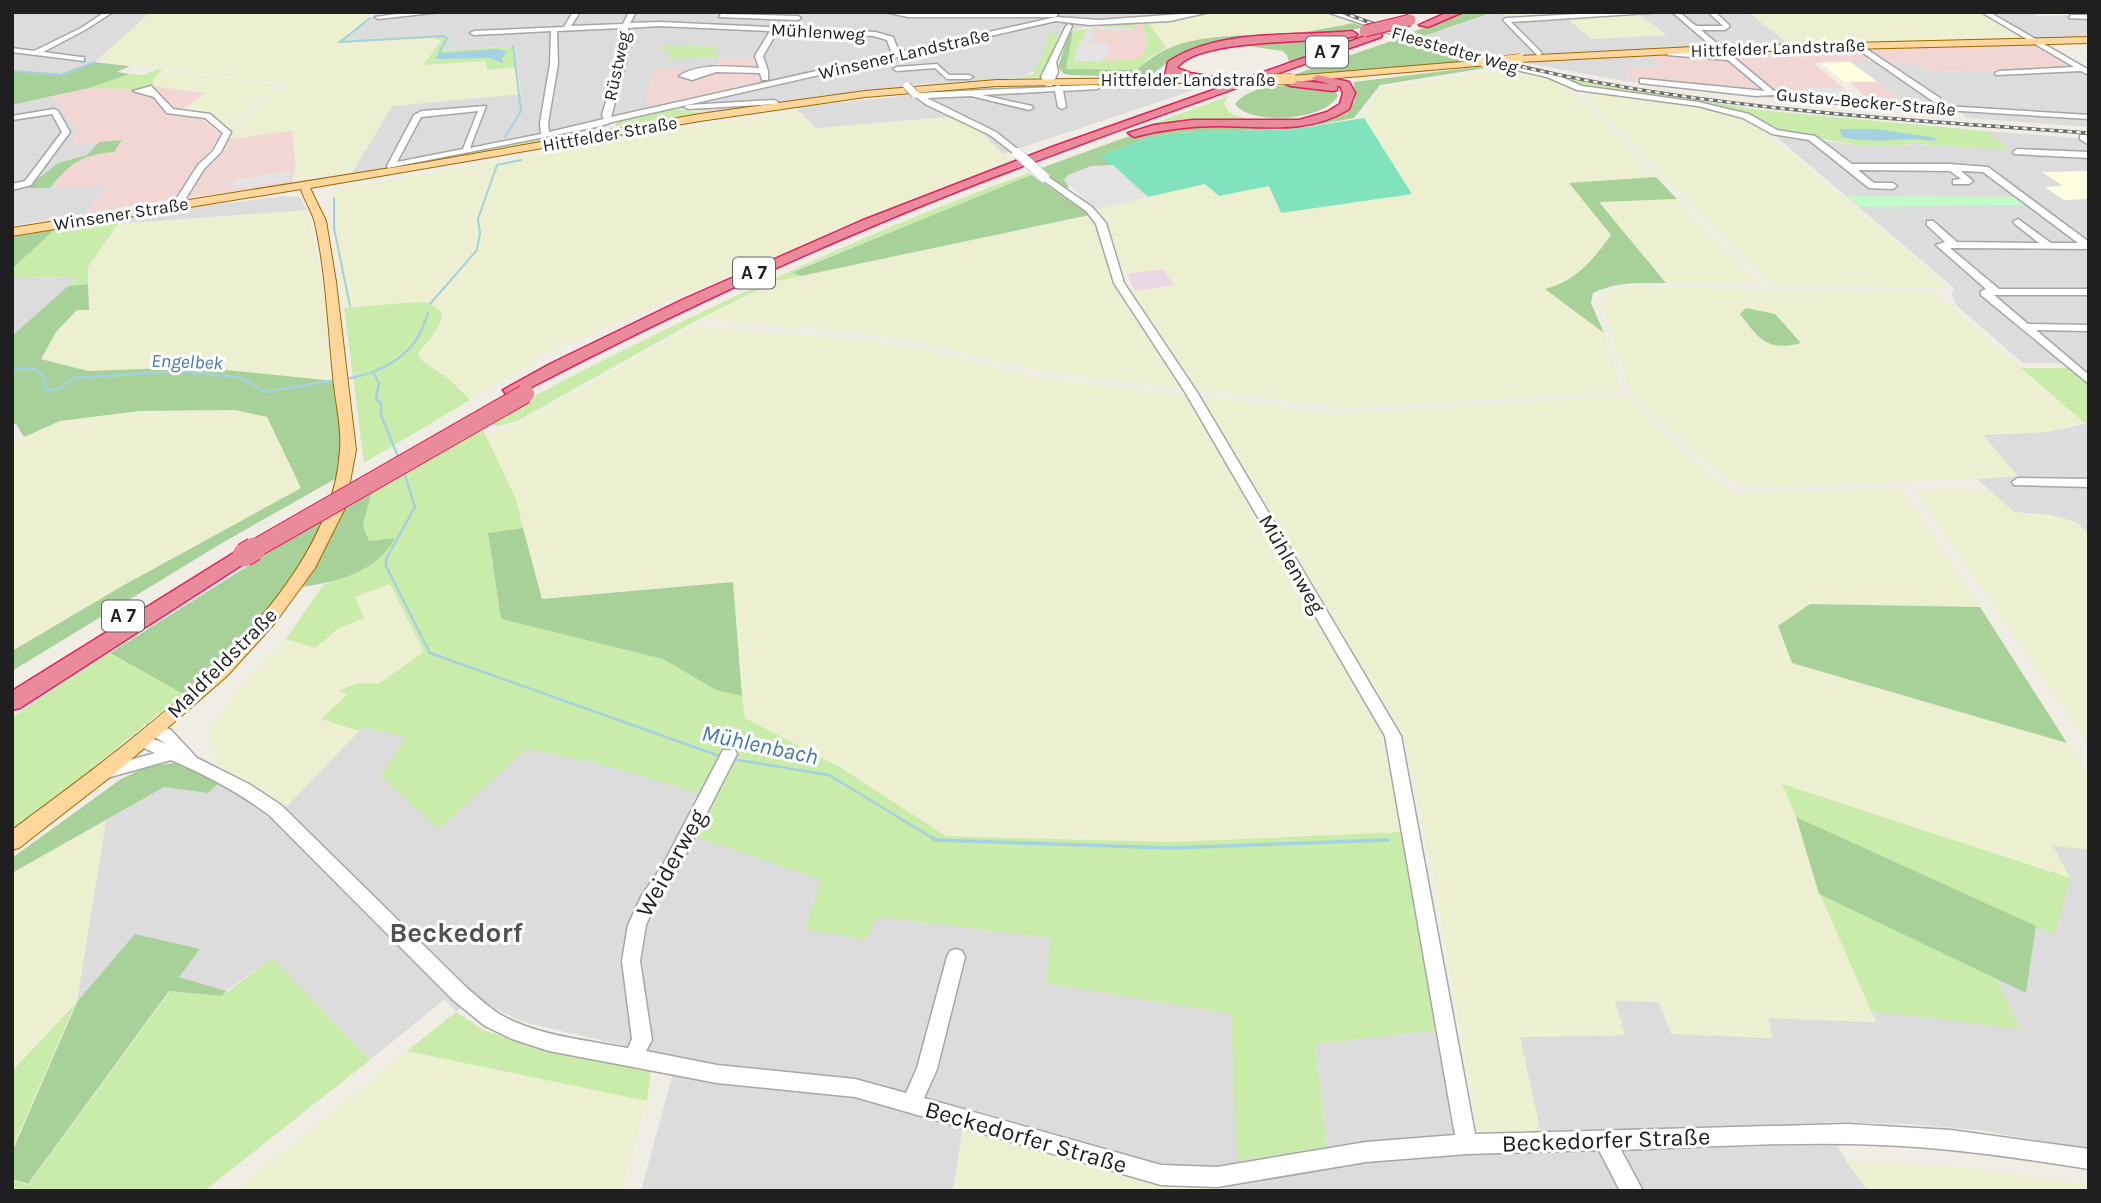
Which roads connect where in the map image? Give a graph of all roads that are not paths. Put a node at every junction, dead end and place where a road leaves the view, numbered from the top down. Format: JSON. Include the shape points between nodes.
{"nodes":[{"id":1,"x":110,"y":12,"type":"edge"},
{"id":2,"x":438,"y":12,"type":"edge"},
{"id":3,"x":577,"y":12,"type":"edge"},
{"id":4,"x":633,"y":12,"type":"edge"},
{"id":5,"x":888,"y":12,"type":"edge"},
{"id":6,"x":1207,"y":12,"type":"edge"},
{"id":7,"x":1330,"y":12,"type":"edge"},
{"id":8,"x":1458,"y":12,"type":"edge"},
{"id":9,"x":1660,"y":12,"type":"edge"},
{"id":10,"x":1675,"y":12,"type":"edge"},
{"id":11,"x":1711,"y":12,"type":"edge"},
{"id":12,"x":1984,"y":12,"type":"edge"},
{"id":13,"x":410,"y":13,"type":"edge"},
{"id":14,"x":796,"y":15,"type":"edge"},
{"id":15,"x":721,"y":16,"type":"dead end"},
{"id":16,"x":378,"y":17,"type":"dead end"},
{"id":17,"x":2071,"y":17,"type":"dead end"},
{"id":18,"x":2089,"y":17,"type":"edge"},
{"id":19,"x":1074,"y":19,"type":"edge"},
{"id":20,"x":1423,"y":19,"type":"edge"},
{"id":21,"x":1057,"y":21,"type":"junction"},
{"id":22,"x":625,"y":26,"type":"junction"},
{"id":23,"x":1693,"y":28,"type":"junction"},
{"id":24,"x":554,"y":30,"type":"junction"},
{"id":25,"x":565,"y":30,"type":"junction"},
{"id":26,"x":774,"y":30,"type":"junction"},
{"id":27,"x":805,"y":31,"type":"junction"},
{"id":28,"x":474,"y":33,"type":"dead end"},
{"id":29,"x":1377,"y":35,"type":"junction"},
{"id":30,"x":1062,"y":36,"type":"junction"},
{"id":31,"x":2089,"y":40,"type":"edge"},
{"id":32,"x":2035,"y":41,"type":"junction"},
{"id":33,"x":1859,"y":46,"type":"junction"},
{"id":34,"x":12,"y":50,"type":"edge"},
{"id":35,"x":1717,"y":50,"type":"junction"},
{"id":36,"x":36,"y":53,"type":"junction"},
{"id":37,"x":895,"y":56,"type":"junction"},
{"id":38,"x":1728,"y":58,"type":"junction"},
{"id":39,"x":81,"y":59,"type":"dead end"},
{"id":40,"x":897,"y":69,"type":"junction"},
{"id":41,"x":713,"y":71,"type":"dead end"},
{"id":42,"x":764,"y":71,"type":"junction"},
{"id":43,"x":2086,"y":71,"type":"edge"},
{"id":44,"x":1999,"y":73,"type":"dead end"},
{"id":45,"x":969,"y":77,"type":"dead end"},
{"id":46,"x":1287,"y":77,"type":"junction"},
{"id":47,"x":1052,"y":78,"type":"junction"},
{"id":48,"x":1318,"y":78,"type":"joint"},
{"id":49,"x":1175,"y":80,"type":"junction"},
{"id":50,"x":1221,"y":81,"type":"joint"},
{"id":51,"x":1643,"y":81,"type":"dead end"},
{"id":52,"x":773,"y":83,"type":"junction"},
{"id":53,"x":1345,"y":83,"type":"junction"},
{"id":54,"x":1097,"y":87,"type":"dead end"},
{"id":55,"x":913,"y":93,"type":"junction"},
{"id":56,"x":1772,"y":93,"type":"junction"},
{"id":57,"x":157,"y":95,"type":"dead end"},
{"id":58,"x":1937,"y":100,"type":"dead end"},
{"id":59,"x":1995,"y":101,"type":"dead end"},
{"id":60,"x":774,"y":102,"type":"dead end"},
{"id":61,"x":681,"y":103,"type":"junction"},
{"id":62,"x":1062,"y":107,"type":"dead end"},
{"id":63,"x":1029,"y":108,"type":"dead end"},
{"id":64,"x":2089,"y":111,"type":"edge"},
{"id":65,"x":2089,"y":117,"type":"edge"},
{"id":66,"x":12,"y":118,"type":"edge"},
{"id":67,"x":606,"y":129,"type":"junction"},
{"id":68,"x":545,"y":134,"type":"junction"},
{"id":69,"x":1081,"y":147,"type":"junction"},
{"id":70,"x":467,"y":150,"type":"junction"},
{"id":71,"x":2017,"y":152,"type":"dead end"},
{"id":72,"x":2089,"y":155,"type":"edge"},
{"id":73,"x":1850,"y":167,"type":"junction"},
{"id":74,"x":1950,"y":167,"type":"junction"},
{"id":75,"x":1956,"y":182,"type":"dead end"},
{"id":76,"x":1893,"y":186,"type":"dead end"},
{"id":77,"x":12,"y":187,"type":"edge"},
{"id":78,"x":313,"y":188,"type":"junction"},
{"id":79,"x":178,"y":204,"type":"junction"},
{"id":80,"x":2018,"y":222,"type":"dead end"},
{"id":81,"x":1930,"y":223,"type":"dead end"},
{"id":82,"x":12,"y":232,"type":"edge"},
{"id":83,"x":1953,"y":244,"type":"junction"},
{"id":84,"x":2048,"y":245,"type":"junction"},
{"id":85,"x":1990,"y":292,"type":"junction"},
{"id":86,"x":2089,"y":292,"type":"edge"},
{"id":87,"x":2025,"y":327,"type":"junction"},
{"id":88,"x":2089,"y":328,"type":"edge"},
{"id":89,"x":2069,"y":366,"type":"junction"},
{"id":90,"x":2089,"y":366,"type":"edge"},
{"id":91,"x":2089,"y":382,"type":"edge"},
{"id":92,"x":519,"y":392,"type":"junction"},
{"id":93,"x":2018,"y":482,"type":"dead end"},
{"id":94,"x":2089,"y":483,"type":"edge"},
{"id":95,"x":239,"y":552,"type":"junction"},
{"id":96,"x":12,"y":685,"type":"edge"},
{"id":97,"x":12,"y":702,"type":"edge"},
{"id":98,"x":148,"y":734,"type":"junction"},
{"id":99,"x":171,"y":754,"type":"junction"},
{"id":100,"x":729,"y":754,"type":"dead end"},
{"id":101,"x":193,"y":762,"type":"junction"},
{"id":102,"x":99,"y":775,"type":"junction"},
{"id":103,"x":12,"y":842,"type":"edge"},
{"id":104,"x":956,"y":957,"type":"dead end"},
{"id":105,"x":633,"y":1058,"type":"junction"},
{"id":106,"x":911,"y":1103,"type":"junction"},
{"id":107,"x":1604,"y":1139,"type":"junction"},
{"id":108,"x":1467,"y":1144,"type":"junction"},
{"id":109,"x":2089,"y":1159,"type":"edge"},
{"id":110,"x":1632,"y":1191,"type":"edge"}],
"edges":[{"from":1,"to":36,"type":"street"},
{"from":2,"to":13,"type":"street"},
{"from":3,"to":25,"type":"street"},
{"from":4,"to":22,"type":"street","name":"Rüstweg"},
{"from":5,"to":21,"type":"street","via":[[1045,13]]},
{"from":6,"to":19,"type":"street","name":"Winsener Landstraße","via":[[1170,19]]},
{"from":7,"to":73,"type":"street","name":"Fleestedter Weg","via":[[1580,88],[1746,116],[1775,132],[1812,138]]},
{"from":8,"to":20,"type":"highway","number":"A 7"},
{"from":9,"to":38,"type":"street","name":"Hittfelder Landstraße","via":[[1506,20],[1537,57],[1683,53]]},
{"from":10,"to":23,"type":"street"},
{"from":11,"to":23,"type":"street","via":[[1727,26]]},
{"from":12,"to":32,"type":"street"},
{"from":13,"to":16,"type":"street"},
{"from":14,"to":15,"type":"street"},
{"from":14,"to":27,"type":"street"},
{"from":17,"to":18,"type":"street"},
{"from":19,"to":21,"type":"street","name":"Winsener Landstraße"},
{"from":19,"to":21,"type":"street"},
{"from":19,"to":30,"type":"street"},
{"from":20,"to":29,"type":"highway","number":"A 7"},
{"from":20,"to":29,"type":"highway","bridge":true},
{"from":21,"to":30,"type":"street"},
{"from":21,"to":37,"type":"street","name":"Winsener Landstraße"},
{"from":22,"to":25,"type":"street","name":"Mühlenweg"},
{"from":22,"to":26,"type":"street","name":"Mühlenweg"},
{"from":22,"to":67,"type":"street","name":"Rüstweg","via":[[622,62]]},
{"from":23,"to":35,"type":"street"},
{"from":24,"to":25,"type":"street","name":"Mühlenweg"},
{"from":24,"to":28,"type":"street","name":"Mühlenweg"},
{"from":24,"to":68,"type":"street"},
{"from":26,"to":27,"type":"street","name":"Mühlenweg"},
{"from":26,"to":42,"type":"street","via":[[759,56]]},
{"from":27,"to":37,"type":"street","name":"Mühlenweg","via":[[882,35],[890,40]]},
{"from":29,"to":46,"type":"highway","number":"A 7"},
{"from":29,"to":46,"type":"highway","number":"A 7"},
{"from":29,"to":49,"type":"highway","via":[[1204,48],[1177,60],[1171,67]]},
{"from":30,"to":47,"type":"street"},
{"from":31,"to":32,"type":"main road","name":"Hittfelder Landstraße"},
{"from":32,"to":33,"type":"main road","name":"Hittfelder Landstraße"},
{"from":32,"to":43,"type":"street"},
{"from":33,"to":35,"type":"main road","name":"Hittfelder Landstraße"},
{"from":33,"to":58,"type":"street"},
{"from":34,"to":36,"type":"street"},
{"from":35,"to":38,"type":"street"},
{"from":35,"to":53,"type":"main road","name":"Hittfelder Landstraße","bridge":true,"via":[[1485,63]]},
{"from":36,"to":39,"type":"street"},
{"from":37,"to":40,"type":"street","name":"Mühlenweg"},
{"from":37,"to":52,"type":"street","name":"Winsener Landstraße"},
{"from":38,"to":56,"type":"street"},
{"from":40,"to":45,"type":"street","via":[[937,66],[947,77]]},
{"from":40,"to":55,"type":"street","name":"Mühlenweg"},
{"from":41,"to":42,"type":"street"},
{"from":42,"to":52,"type":"street","via":[[765,80]]},
{"from":43,"to":44,"type":"street"},
{"from":46,"to":48,"type":"main road","name":"Hittfelder Landstraße"},
{"from":46,"to":49,"type":"highway","via":[[1280,53],[1251,47],[1216,49],[1188,58]]},
{"from":46,"to":50,"type":"main road","name":"Hittfelder Landstraße","bridge":true},
{"from":46,"to":53,"type":"highway","via":[[1323,85]]},
{"from":46,"to":53,"type":"highway","via":[[1239,93],[1230,105],[1255,118],[1295,119],[1327,111],[1338,103]]},
{"from":46,"to":69,"type":"highway","number":"A 7"},
{"from":46,"to":92,"type":"highway","number":"A 7","via":[[1049,152],[852,230],[658,316]]},
{"from":47,"to":49,"type":"main road","name":"Hittfelder Landstraße"},
{"from":47,"to":49,"type":"main road","name":"Hittfelder Landstraße"},
{"from":47,"to":54,"type":"street"},
{"from":47,"to":55,"type":"main road","name":"Hittfelder Landstraße"},
{"from":47,"to":62,"type":"street"},
{"from":48,"to":53,"type":"highway"},
{"from":49,"to":50,"type":"highway","via":[[1187,76]]},
{"from":51,"to":56,"type":"street","name":"Gustav-Becker-Straße"},
{"from":52,"to":61,"type":"street","name":"Winsener Landstraße"},
{"from":53,"to":69,"type":"highway","via":[[1349,93],[1345,106],[1313,120],[1171,125]]},
{"from":55,"to":63,"type":"street","via":[[972,96]]},
{"from":55,"to":67,"type":"main road","name":"Hittfelder Straße"},
{"from":55,"to":67,"type":"main road","name":"Hittfelder Straße","via":[[820,99]]},
{"from":55,"to":108,"type":"street","name":"Mühlenweg","bridge":true,"via":[[938,109],[988,128],[1101,223],[1119,283],[1191,392],[1393,736]]},
{"from":56,"to":65,"type":"street","name":"Gustav-Becker-Straße","via":[[1823,101]]},
{"from":57,"to":79,"type":"street","via":[[170,111],[207,116],[227,132]]},
{"from":59,"to":64,"type":"street","via":[[1990,102]]},
{"from":60,"to":61,"type":"street","via":[[701,108]]},
{"from":61,"to":67,"type":"street","name":"Winsener Landstraße"},
{"from":66,"to":77,"type":"street","via":[[54,111],[66,132],[28,183]]},
{"from":67,"to":68,"type":"street","name":"Winsener Landstraße"},
{"from":67,"to":78,"type":"main road","name":"Hittfelder Straße"},
{"from":68,"to":70,"type":"street","name":"Winsener Landstraße"},
{"from":69,"to":92,"type":"highway","number":"A 7","via":[[802,260]]},
{"from":70,"to":70,"type":"street","name":"Winsener Landstraße","via":[[393,166],[391,166],[422,113],[483,108]]},
{"from":71,"to":72,"type":"street"},
{"from":73,"to":74,"type":"street"},
{"from":73,"to":76,"type":"street","name":"Fleestedter Weg","via":[[1872,186]]},
{"from":74,"to":75,"type":"street","via":[[1969,181]]},
{"from":74,"to":84,"type":"street","via":[[1985,169],[2088,246]]},
{"from":78,"to":79,"type":"main road","name":"Winsener Straße"},
{"from":78,"to":98,"type":"main road","name":"Maldfeldstraße","via":[[342,381],[347,469],[334,517],[289,594],[248,643]]},
{"from":79,"to":82,"type":"main road","name":"Winsener Straße"},
{"from":80,"to":84,"type":"street"},
{"from":81,"to":83,"type":"street"},
{"from":83,"to":84,"type":"street"},
{"from":83,"to":85,"type":"street","via":[[1941,245]]},
{"from":85,"to":86,"type":"street"},
{"from":85,"to":87,"type":"street"},
{"from":87,"to":88,"type":"street"},
{"from":87,"to":89,"type":"street"},
{"from":89,"to":90,"type":"street"},
{"from":89,"to":91,"type":"street"},
{"from":92,"to":95,"type":"highway","number":"A 7","bridge":true},
{"from":93,"to":94,"type":"street"},
{"from":95,"to":96,"type":"highway","number":"A 7"},
{"from":95,"to":97,"type":"highway","number":"A 7"},
{"from":98,"to":99,"type":"street","name":"Beckedorfer Straße"},
{"from":98,"to":101,"type":"street","name":"Beckedorfer Straße","via":[[168,737]]},
{"from":98,"to":102,"type":"main road","name":"Maldfeldstraße"},
{"from":99,"to":101,"type":"street","name":"Beckedorfer Straße"},
{"from":99,"to":102,"type":"street"},
{"from":100,"to":105,"type":"street","name":"Weiderweg","via":[[637,925],[631,974],[642,1041]]},
{"from":101,"to":105,"type":"street","name":"Beckedorfer Straße","via":[[254,793],[275,810],[460,994],[492,1020],[549,1042]]},
{"from":102,"to":103,"type":"main road","name":"Maldfeldstraße"},
{"from":104,"to":106,"type":"street","via":[[928,1069]]},
{"from":105,"to":106,"type":"street","name":"Beckedorfer Straße","via":[[717,1074],[855,1088]]},
{"from":106,"to":108,"type":"street","name":"Beckedorfer Straße","via":[[1137,1170],[1190,1178],[1366,1152]]},
{"from":107,"to":108,"type":"street","name":"Beckedorfer Straße"},
{"from":107,"to":109,"type":"street","name":"Beckedorfer Straße","via":[[1869,1133]]},
{"from":107,"to":110,"type":"street"}]}
